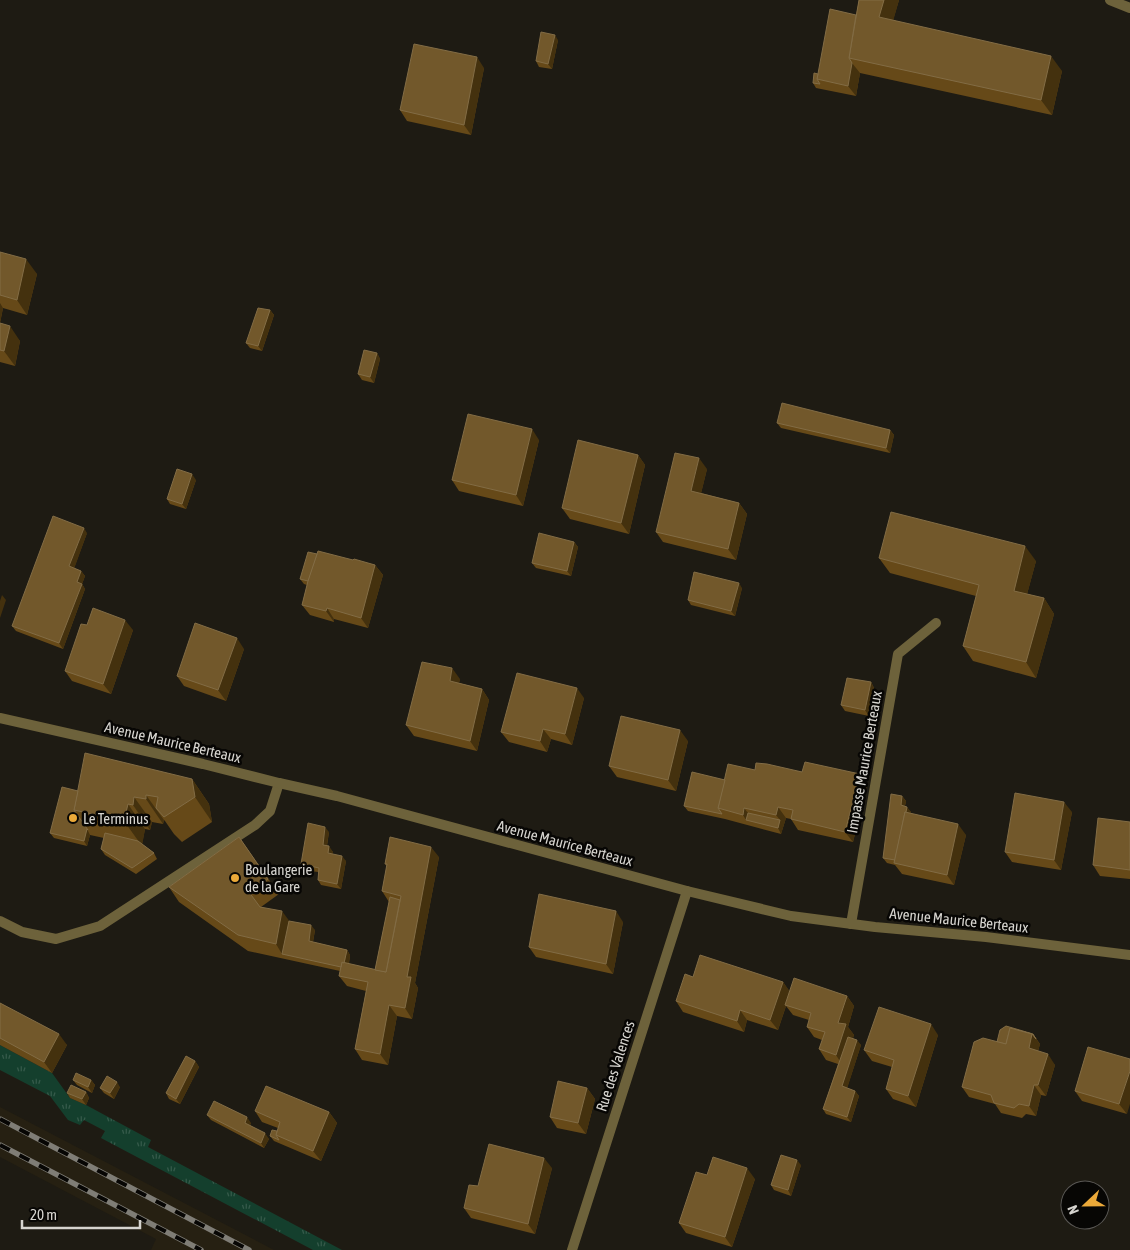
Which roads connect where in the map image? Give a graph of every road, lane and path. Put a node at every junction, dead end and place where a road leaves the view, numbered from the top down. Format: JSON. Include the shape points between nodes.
{"nodes":[{"id":1,"x":1110,"y":0,"type":"edge"},
{"id":2,"x":1130,"y":8,"type":"edge"},
{"id":3,"x":936,"y":623,"type":"dead end"},
{"id":4,"x":0,"y":718,"type":"edge"},
{"id":5,"x":279,"y":783,"type":"junction"},
{"id":6,"x":687,"y":891,"type":"junction"},
{"id":7,"x":0,"y":921,"type":"edge"},
{"id":8,"x":851,"y":924,"type":"junction"},
{"id":9,"x":1130,"y":955,"type":"edge"},
{"id":10,"x":572,"y":1250,"type":"edge"}],
"edges":[{"from":1,"to":2,"type":"street"},
{"from":3,"to":8,"type":"street","name":"Impasse Maurice Berteaux","via":[[898,654]]},
{"from":4,"to":5,"type":"street","name":"Avenue Maurice Berteaux"},
{"from":5,"to":6,"type":"street","name":"Avenue Maurice Berteaux","via":[[338,796]]},
{"from":5,"to":7,"type":"street","via":[[270,811],[256,825],[100,926],[56,939],[22,932]]},
{"from":6,"to":8,"type":"street","name":"Avenue Maurice Berteaux","via":[[791,916]]},
{"from":6,"to":10,"type":"street","name":"Rue des Valences"},
{"from":8,"to":9,"type":"street","name":"Avenue Maurice Berteaux"}]}
